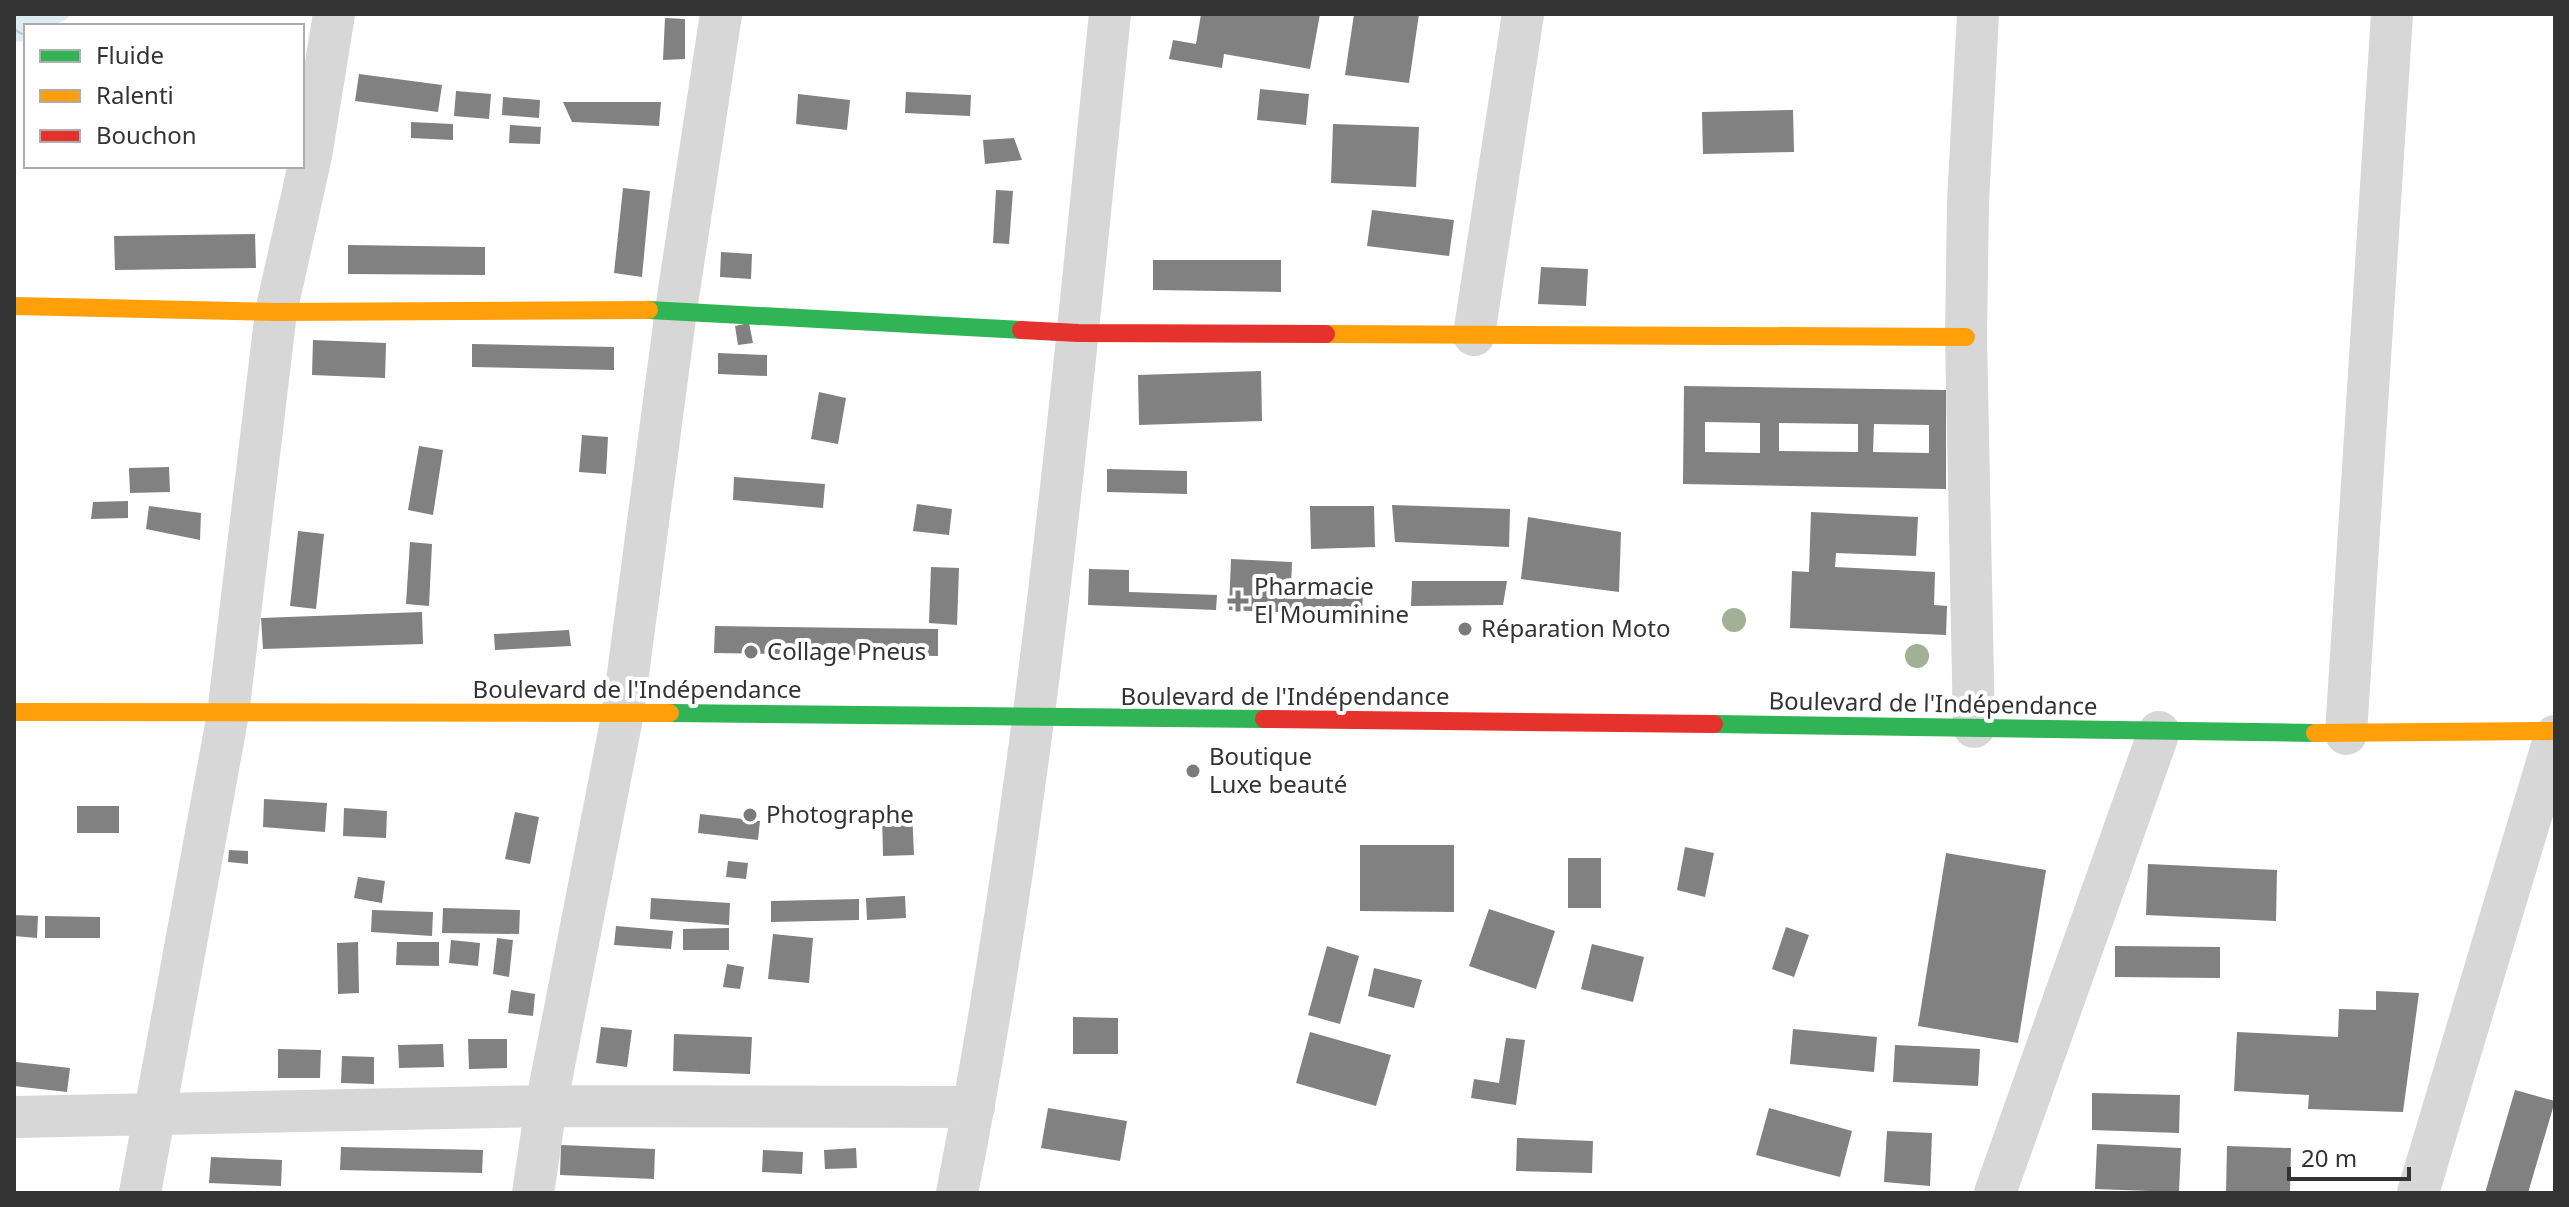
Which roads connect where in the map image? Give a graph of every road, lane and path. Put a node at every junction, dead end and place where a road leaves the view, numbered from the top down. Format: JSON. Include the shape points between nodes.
{"nodes":[{"id":1,"x":334,"y":14,"type":"edge"},
{"id":2,"x":721,"y":14,"type":"edge"},
{"id":3,"x":1110,"y":14,"type":"edge"},
{"id":4,"x":1523,"y":14,"type":"edge"},
{"id":5,"x":1978,"y":14,"type":"edge"},
{"id":6,"x":2392,"y":14,"type":"edge"},
{"id":7,"x":14,"y":306,"type":"edge"},
{"id":8,"x":676,"y":310,"type":"junction"},
{"id":9,"x":276,"y":312,"type":"junction"},
{"id":10,"x":1078,"y":333,"type":"junction"},
{"id":11,"x":1474,"y":335,"type":"junction"},
{"id":12,"x":1966,"y":337,"type":"junction"},
{"id":13,"x":14,"y":712,"type":"edge"},
{"id":14,"x":623,"y":712,"type":"junction"},
{"id":15,"x":228,"y":714,"type":"junction"},
{"id":16,"x":1035,"y":719,"type":"junction"},
{"id":17,"x":1974,"y":727,"type":"junction"},
{"id":18,"x":2159,"y":732,"type":"junction"},
{"id":19,"x":2346,"y":734,"type":"junction"},
{"id":20,"x":2555,"y":734,"type":"edge"},
{"id":21,"x":546,"y":1106,"type":"junction"},
{"id":22,"x":974,"y":1107,"type":"junction"},
{"id":23,"x":153,"y":1113,"type":"junction"},
{"id":24,"x":14,"y":1117,"type":"edge"},
{"id":25,"x":140,"y":1193,"type":"edge"},
{"id":26,"x":533,"y":1193,"type":"edge"},
{"id":27,"x":957,"y":1193,"type":"edge"},
{"id":28,"x":1995,"y":1193,"type":"edge"},
{"id":29,"x":2418,"y":1193,"type":"edge"}],
"edges":[{"from":1,"to":9,"type":"street","via":[[311,156]]},
{"from":2,"to":8,"type":"street"},
{"from":3,"to":10,"type":"street"},
{"from":4,"to":11,"type":"street"},
{"from":5,"to":12,"type":"street"},
{"from":6,"to":19,"type":"street"},
{"from":7,"to":9,"type":"main road"},
{"from":8,"to":9,"type":"main road"},
{"from":8,"to":10,"type":"main road"},
{"from":8,"to":14,"type":"street"},
{"from":9,"to":15,"type":"street"},
{"from":10,"to":11,"type":"main road"},
{"from":10,"to":16,"type":"street"},
{"from":11,"to":12,"type":"main road"},
{"from":12,"to":17,"type":"street"},
{"from":13,"to":15,"type":"main road","name":"Boulevard de l'Indépendance"},
{"from":14,"to":15,"type":"main road","name":"Boulevard de l'Indépendance"},
{"from":14,"to":16,"type":"main road","name":"Boulevard de l'Indépendance"},
{"from":14,"to":21,"type":"street"},
{"from":15,"to":23,"type":"street"},
{"from":16,"to":17,"type":"main road","name":"Boulevard de l'Indépendance"},
{"from":16,"to":22,"type":"street"},
{"from":17,"to":18,"type":"main road","name":"Boulevard de l'Indépendance"},
{"from":18,"to":19,"type":"main road","name":"Boulevard de l'Indépendance"},
{"from":18,"to":28,"type":"street"},
{"from":19,"to":20,"type":"main road","name":"Boulevard de l'Indépendance"},
{"from":20,"to":29,"type":"street"},
{"from":21,"to":22,"type":"street"},
{"from":21,"to":23,"type":"street"},
{"from":21,"to":26,"type":"street"},
{"from":22,"to":27,"type":"street"},
{"from":23,"to":24,"type":"street"},
{"from":23,"to":25,"type":"street"}]}
